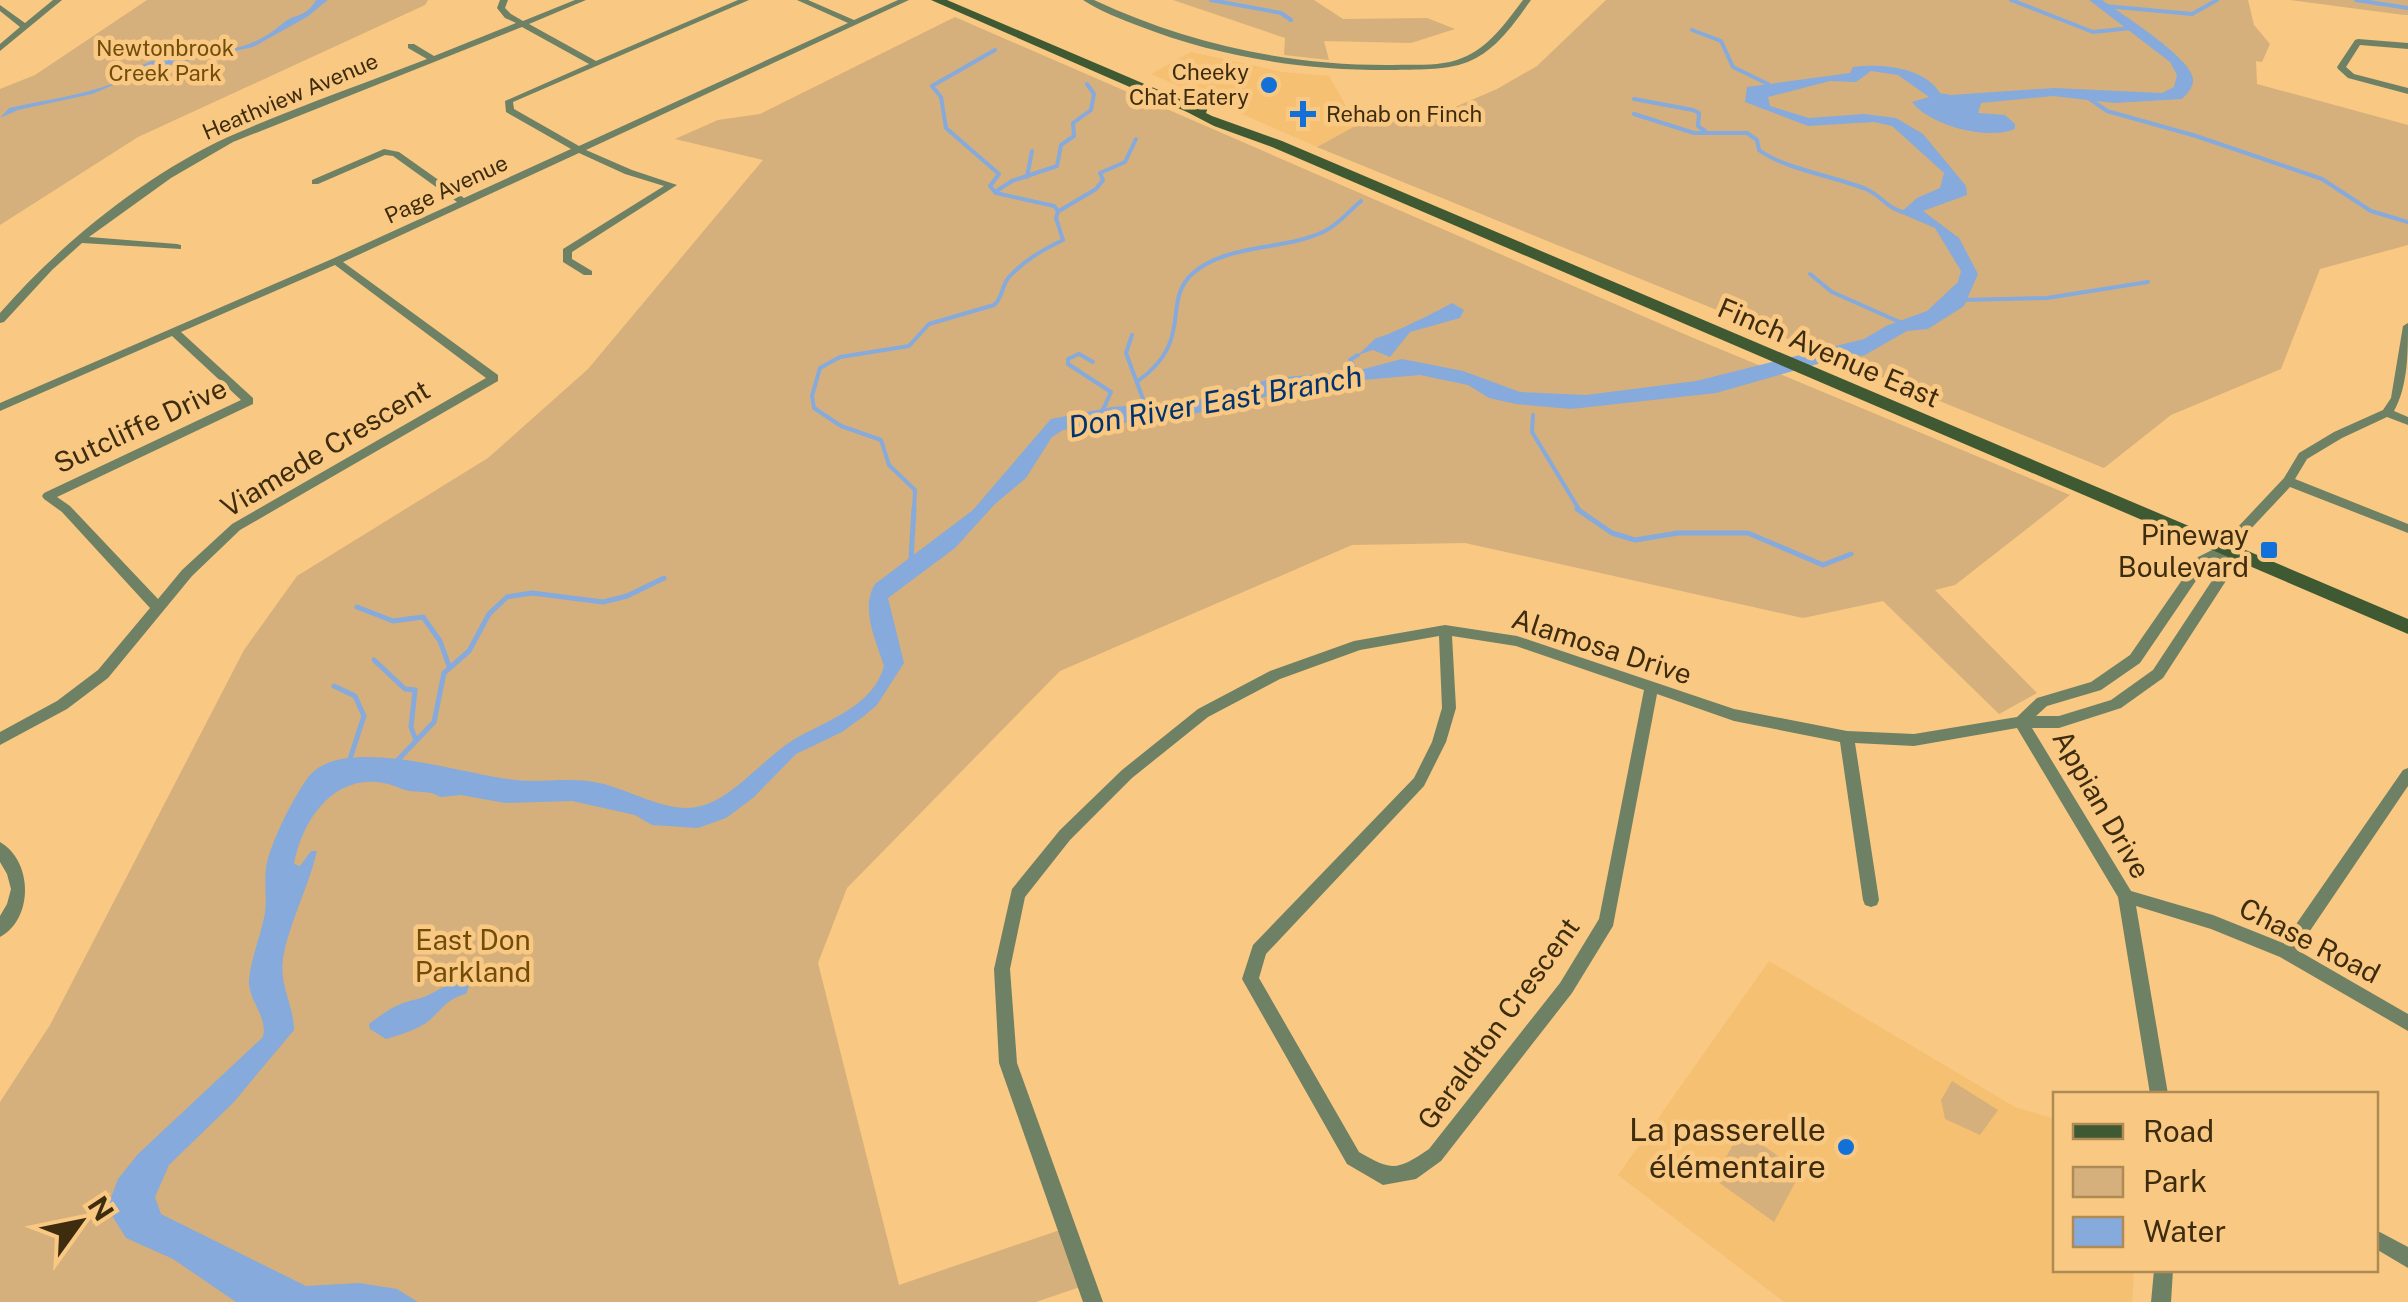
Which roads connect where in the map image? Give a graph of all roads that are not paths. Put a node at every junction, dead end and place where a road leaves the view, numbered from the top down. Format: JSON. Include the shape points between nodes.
{"nodes":[{"id":1,"x":58,"y":0,"type":"edge"},
{"id":2,"x":504,"y":0,"type":"edge"},
{"id":3,"x":582,"y":0,"type":"edge"},
{"id":4,"x":745,"y":0,"type":"edge"},
{"id":5,"x":800,"y":0,"type":"edge"},
{"id":6,"x":905,"y":0,"type":"edge"},
{"id":7,"x":937,"y":0,"type":"edge"},
{"id":8,"x":1087,"y":0,"type":"edge"},
{"id":9,"x":1528,"y":0,"type":"edge"},
{"id":10,"x":0,"y":7,"type":"edge"},
{"id":11,"x":522,"y":23,"type":"junction"},
{"id":12,"x":854,"y":23,"type":"junction"},
{"id":13,"x":24,"y":26,"type":"junction"},
{"id":14,"x":410,"y":46,"type":"dead end"},
{"id":15,"x":2408,"y":46,"type":"edge"},
{"id":16,"x":0,"y":48,"type":"edge"},
{"id":17,"x":433,"y":59,"type":"junction"},
{"id":18,"x":594,"y":62,"type":"junction"},
{"id":19,"x":2408,"y":91,"type":"edge"},
{"id":20,"x":576,"y":150,"type":"junction"},
{"id":21,"x":316,"y":182,"type":"dead end"},
{"id":22,"x":464,"y":202,"type":"junction"},
{"id":23,"x":83,"y":240,"type":"junction"},
{"id":24,"x":177,"y":247,"type":"dead end"},
{"id":25,"x":336,"y":261,"type":"junction"},
{"id":26,"x":588,"y":274,"type":"dead end"},
{"id":27,"x":0,"y":320,"type":"edge"},
{"id":28,"x":2407,"y":328,"type":"edge"},
{"id":29,"x":173,"y":331,"type":"junction"},
{"id":30,"x":0,"y":407,"type":"edge"},
{"id":31,"x":2387,"y":413,"type":"junction"},
{"id":32,"x":2408,"y":421,"type":"edge"},
{"id":33,"x":2288,"y":480,"type":"junction"},
{"id":34,"x":2408,"y":529,"type":"edge"},
{"id":35,"x":2225,"y":549,"type":"junction"},
{"id":36,"x":158,"y":608,"type":"junction"},
{"id":37,"x":2408,"y":627,"type":"edge"},
{"id":38,"x":1446,"y":630,"type":"junction"},
{"id":39,"x":1651,"y":688,"type":"junction"},
{"id":40,"x":2022,"y":722,"type":"junction"},
{"id":41,"x":1847,"y":737,"type":"junction"},
{"id":42,"x":0,"y":739,"type":"edge"},
{"id":43,"x":2408,"y":774,"type":"edge"},
{"id":44,"x":0,"y":849,"type":"edge"},
{"id":45,"x":2126,"y":896,"type":"junction"},
{"id":46,"x":1871,"y":900,"type":"dead end"},
{"id":47,"x":0,"y":930,"type":"edge"},
{"id":48,"x":2286,"y":952,"type":"junction"},
{"id":49,"x":2408,"y":1022,"type":"edge"},
{"id":50,"x":2159,"y":1092,"type":"edge"},
{"id":51,"x":2378,"y":1239,"type":"edge"},
{"id":52,"x":2408,"y":1258,"type":"edge"},
{"id":53,"x":2164,"y":1272,"type":"edge"},
{"id":54,"x":1093,"y":1302,"type":"edge"},
{"id":55,"x":2161,"y":1302,"type":"edge"}],
"edges":[{"from":1,"to":13,"type":"street"},
{"from":2,"to":11,"type":"street","via":[[501,8]]},
{"from":3,"to":11,"type":"street","name":"Heathview Avenue"},
{"from":4,"to":18,"type":"street"},
{"from":5,"to":12,"type":"street"},
{"from":6,"to":12,"type":"street","name":"Page Avenue"},
{"from":7,"to":35,"type":"main road","name":"Finch Avenue East","via":[[1217,125],[1230,125]]},
{"from":8,"to":9,"type":"street","via":[[1190,42],[1239,54],[1384,68],[1468,59],[1504,32]]},
{"from":10,"to":13,"type":"street"},
{"from":11,"to":17,"type":"street","name":"Heathview Avenue"},
{"from":11,"to":18,"type":"street"},
{"from":12,"to":20,"type":"street","name":"Page Avenue"},
{"from":13,"to":16,"type":"street"},
{"from":14,"to":17,"type":"street"},
{"from":15,"to":19,"type":"street","via":[[2358,42],[2341,67],[2351,76]]},
{"from":17,"to":23,"type":"street","name":"Heathview Avenue","via":[[187,162]]},
{"from":18,"to":20,"type":"street","via":[[509,101],[509,110]]},
{"from":20,"to":22,"type":"street","name":"Page Avenue"},
{"from":20,"to":26,"type":"street","via":[[672,184],[567,252],[567,260]]},
{"from":21,"to":22,"type":"street","via":[[384,152]]},
{"from":22,"to":25,"type":"street","name":"Page Avenue"},
{"from":23,"to":24,"type":"street"},
{"from":23,"to":27,"type":"street","name":"Heathview Avenue","via":[[44,270]]},
{"from":25,"to":29,"type":"street","name":"Page Avenue"},
{"from":25,"to":36,"type":"street","name":"Viamede Crescent","via":[[494,378],[236,526]]},
{"from":28,"to":31,"type":"street","via":[[2397,398]]},
{"from":29,"to":30,"type":"street","name":"Page Avenue"},
{"from":29,"to":36,"type":"street","name":"Sutcliffe Drive","via":[[249,402],[48,496]]},
{"from":31,"to":32,"type":"street"},
{"from":31,"to":33,"type":"street","via":[[2303,456]]},
{"from":33,"to":34,"type":"street"},
{"from":33,"to":35,"type":"street"},
{"from":35,"to":37,"type":"main road","name":"Finch Avenue East"},
{"from":35,"to":40,"type":"street","name":"Alamosa Drive","via":[[2203,560],[2135,659],[2096,686],[2042,702]]},
{"from":35,"to":40,"type":"street","name":"Alamosa Drive","via":[[2226,570],[2158,674],[2116,704],[2059,722]]},
{"from":36,"to":42,"type":"street","name":"Viamede Crescent","via":[[86,689]]},
{"from":38,"to":39,"type":"street","name":"Alamosa Drive","via":[[1517,641]]},
{"from":38,"to":39,"type":"street","name":"Geraldton Crescent","via":[[1449,708],[1419,782],[1260,950],[1250,978],[1353,1158],[1383,1176],[1410,1173],[1435,1155],[1566,988],[1607,921]]},
{"from":38,"to":54,"type":"street","name":"Alamosa Drive","via":[[1360,645],[1275,674],[1204,714],[1064,835],[1018,894],[1002,969],[1008,1063]]},
{"from":39,"to":41,"type":"street","name":"Alamosa Drive","via":[[1734,715]]},
{"from":40,"to":41,"type":"street","name":"Alamosa Drive","via":[[1914,740]]},
{"from":40,"to":45,"type":"street","name":"Appian Drive"},
{"from":41,"to":46,"type":"street"},
{"from":43,"to":48,"type":"street"},
{"from":44,"to":47,"type":"street","via":[[18,874],[20,891]]},
{"from":45,"to":48,"type":"street","name":"Chase Road"},
{"from":45,"to":50,"type":"street","name":"Appian Drive"},
{"from":48,"to":49,"type":"street","name":"Chase Road"},
{"from":51,"to":52,"type":"street"},
{"from":53,"to":55,"type":"street"}]}
